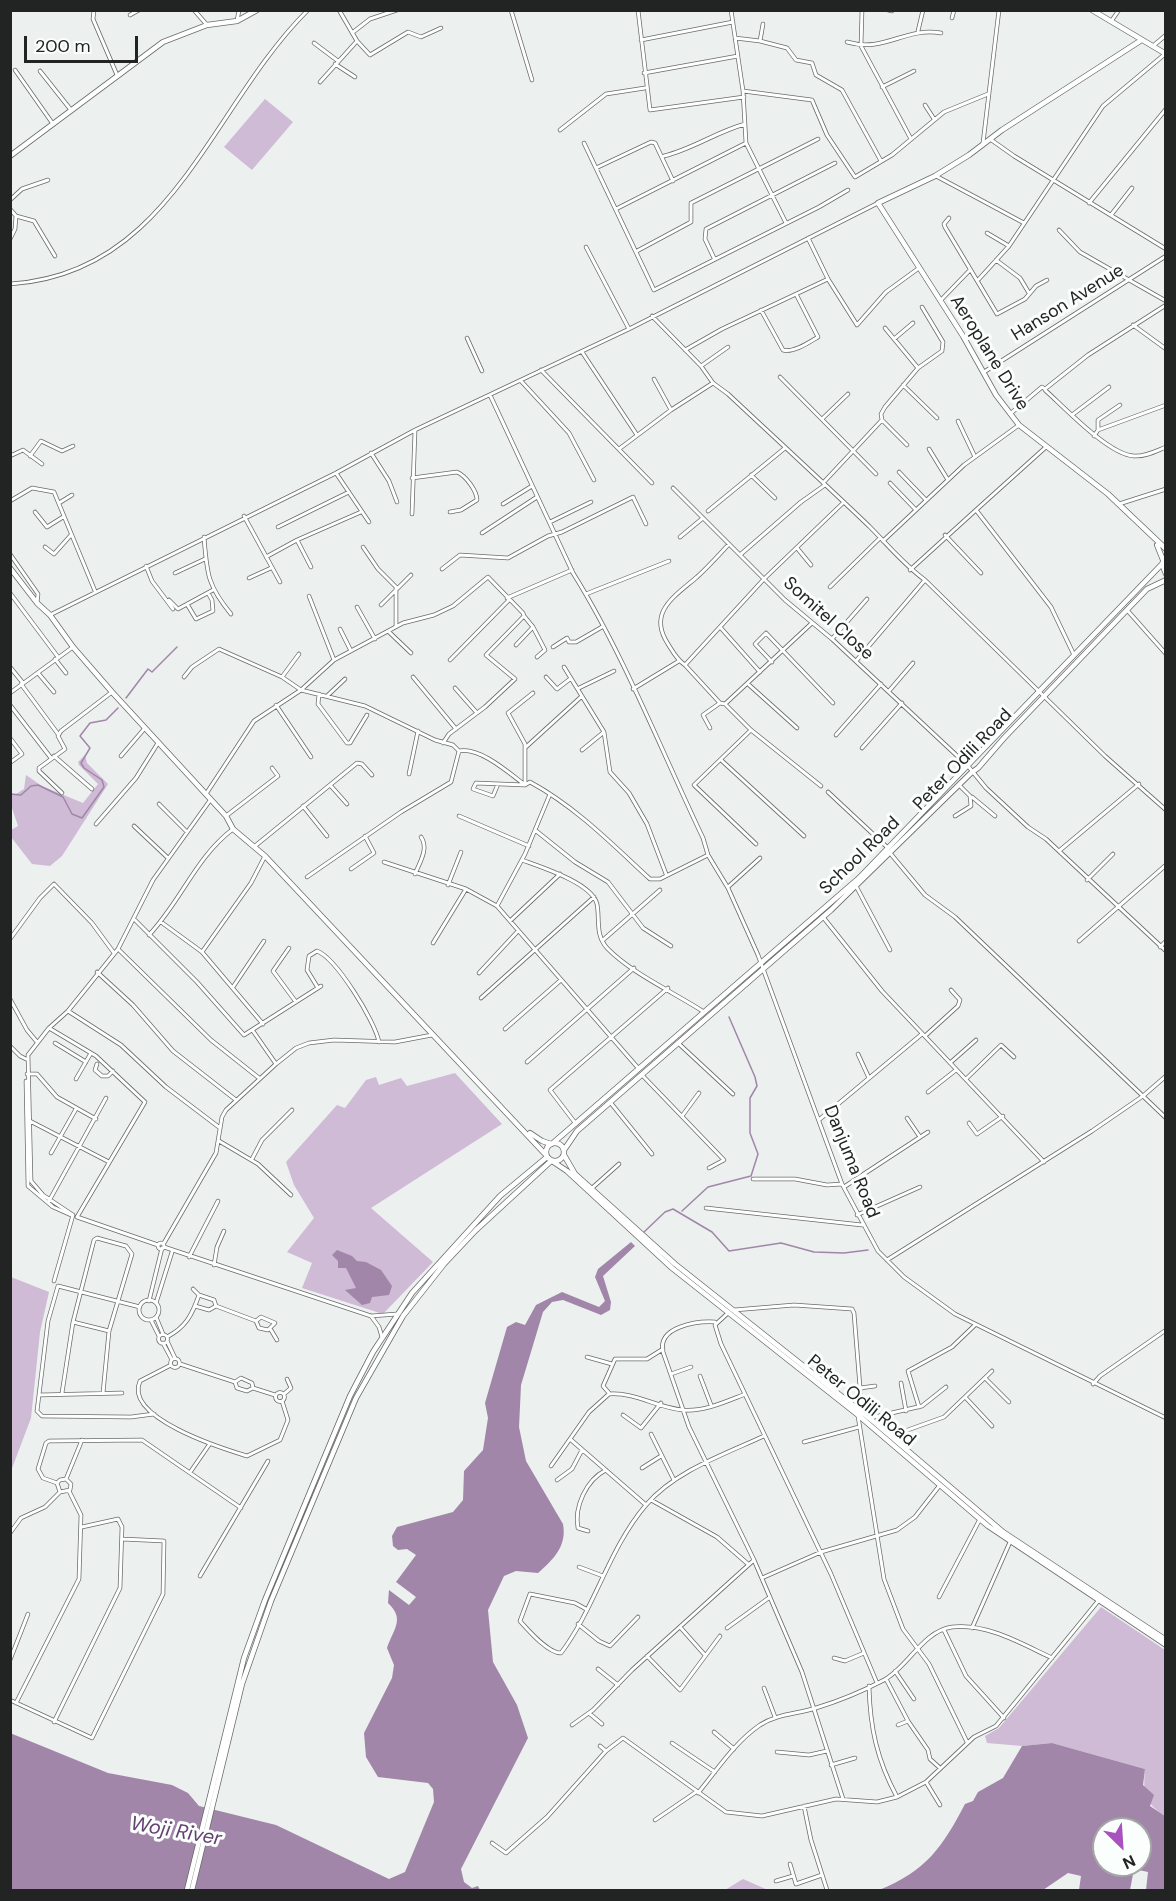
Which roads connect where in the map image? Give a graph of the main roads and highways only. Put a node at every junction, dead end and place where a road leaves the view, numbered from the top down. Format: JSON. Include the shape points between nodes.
{"nodes":[{"id":1,"x":257,"y":10,"type":"edge"},
{"id":2,"x":1092,"y":10,"type":"edge"},
{"id":3,"x":1140,"y":41,"type":"junction"},
{"id":4,"x":1165,"y":54,"type":"edge"},
{"id":5,"x":10,"y":156,"type":"edge"},
{"id":6,"x":1156,"y":543,"type":"junction"},
{"id":7,"x":1166,"y":549,"type":"edge"},
{"id":8,"x":1164,"y":560,"type":"edge"},
{"id":9,"x":10,"y":568,"type":"edge"},
{"id":10,"x":1166,"y":574,"type":"edge"},
{"id":11,"x":1166,"y":580,"type":"edge"},
{"id":12,"x":1043,"y":694,"type":"junction"},
{"id":13,"x":889,"y":851,"type":"junction"},
{"id":14,"x":762,"y":967,"type":"junction"},
{"id":15,"x":642,"y":1073,"type":"junction"},
{"id":16,"x":525,"y":1131,"type":"junction"},
{"id":17,"x":552,"y":1143,"type":"junction"},
{"id":18,"x":564,"y":1153,"type":"junction"},
{"id":19,"x":549,"y":1158,"type":"junction"},
{"id":20,"x":731,"y":1312,"type":"junction"},
{"id":21,"x":860,"y":1414,"type":"junction"},
{"id":22,"x":1100,"y":1600,"type":"junction"},
{"id":23,"x":1166,"y":1640,"type":"edge"},
{"id":24,"x":1166,"y":1645,"type":"edge"},
{"id":25,"x":212,"y":1798,"type":"junction"},
{"id":26,"x":187,"y":1890,"type":"edge"},
{"id":27,"x":192,"y":1890,"type":"edge"}],
"edges":[{"from":1,"to":5,"type":"main road","via":[[237,21],[207,25],[163,42]]},
{"from":2,"to":3,"type":"main road"},
{"from":3,"to":4,"type":"main road"},
{"from":3,"to":6,"type":"main road","name":"Aeroplane Drive","via":[[935,176],[878,203],[1018,425],[1088,477]]},
{"from":6,"to":7,"type":"main road"},
{"from":6,"to":8,"type":"main road"},
{"from":8,"to":10,"type":"main road"},
{"from":8,"to":12,"type":"main road","name":"School Road","via":[[1074,655]]},
{"from":9,"to":16,"type":"main road","name":"Peter Odili Road","via":[[73,647],[226,816],[233,829],[266,856]]},
{"from":11,"to":12,"type":"main road","name":"Peter Odili Road","via":[[1151,585]]},
{"from":12,"to":13,"type":"main road","name":"School Road","via":[[968,766]]},
{"from":12,"to":13,"type":"main road","name":"Peter Odili Road","via":[[983,763]]},
{"from":13,"to":14,"type":"main road","name":"School Road"},
{"from":13,"to":14,"type":"main road","name":"Peter Odili Road","via":[[823,917]]},
{"from":14,"to":15,"type":"main road","name":"Peter Odili Road"},
{"from":14,"to":15,"type":"main road","name":"School Road"},
{"from":15,"to":17,"type":"main road","name":"School Road"},
{"from":15,"to":18,"type":"main road","name":"Peter Odili Road","via":[[572,1136]]},
{"from":16,"to":17,"type":"main road","via":[[542,1142]]},
{"from":16,"to":19,"type":"main road","name":"Peter Odili Road"},
{"from":17,"to":18,"type":"main road","via":[[560,1145]]},
{"from":17,"to":19,"type":"main road","via":[[547,1148]]},
{"from":18,"to":19,"type":"main road","via":[[560,1160]]},
{"from":18,"to":20,"type":"main road","name":"Peter Odili Road","via":[[571,1169],[591,1189]]},
{"from":19,"to":20,"type":"main road","name":"Peter Odili Road","via":[[672,1268]]},
{"from":19,"to":25,"type":"main road","via":[[444,1264],[403,1316],[367,1376],[261,1626]]},
{"from":19,"to":25,"type":"main road","via":[[508,1188],[397,1314],[350,1396],[253,1631],[235,1689]]},
{"from":20,"to":21,"type":"main road","name":"Peter Odili Road"},
{"from":21,"to":22,"type":"main road","name":"Peter Odili Road","via":[[1004,1532]]},
{"from":21,"to":22,"type":"main road","name":"Peter Odili Road","via":[[980,1519]]},
{"from":22,"to":23,"type":"main road","name":"Peter Odili Road"},
{"from":22,"to":24,"type":"main road","name":"Peter Odili Road"},
{"from":25,"to":26,"type":"main road"},
{"from":25,"to":27,"type":"main road"}]}
